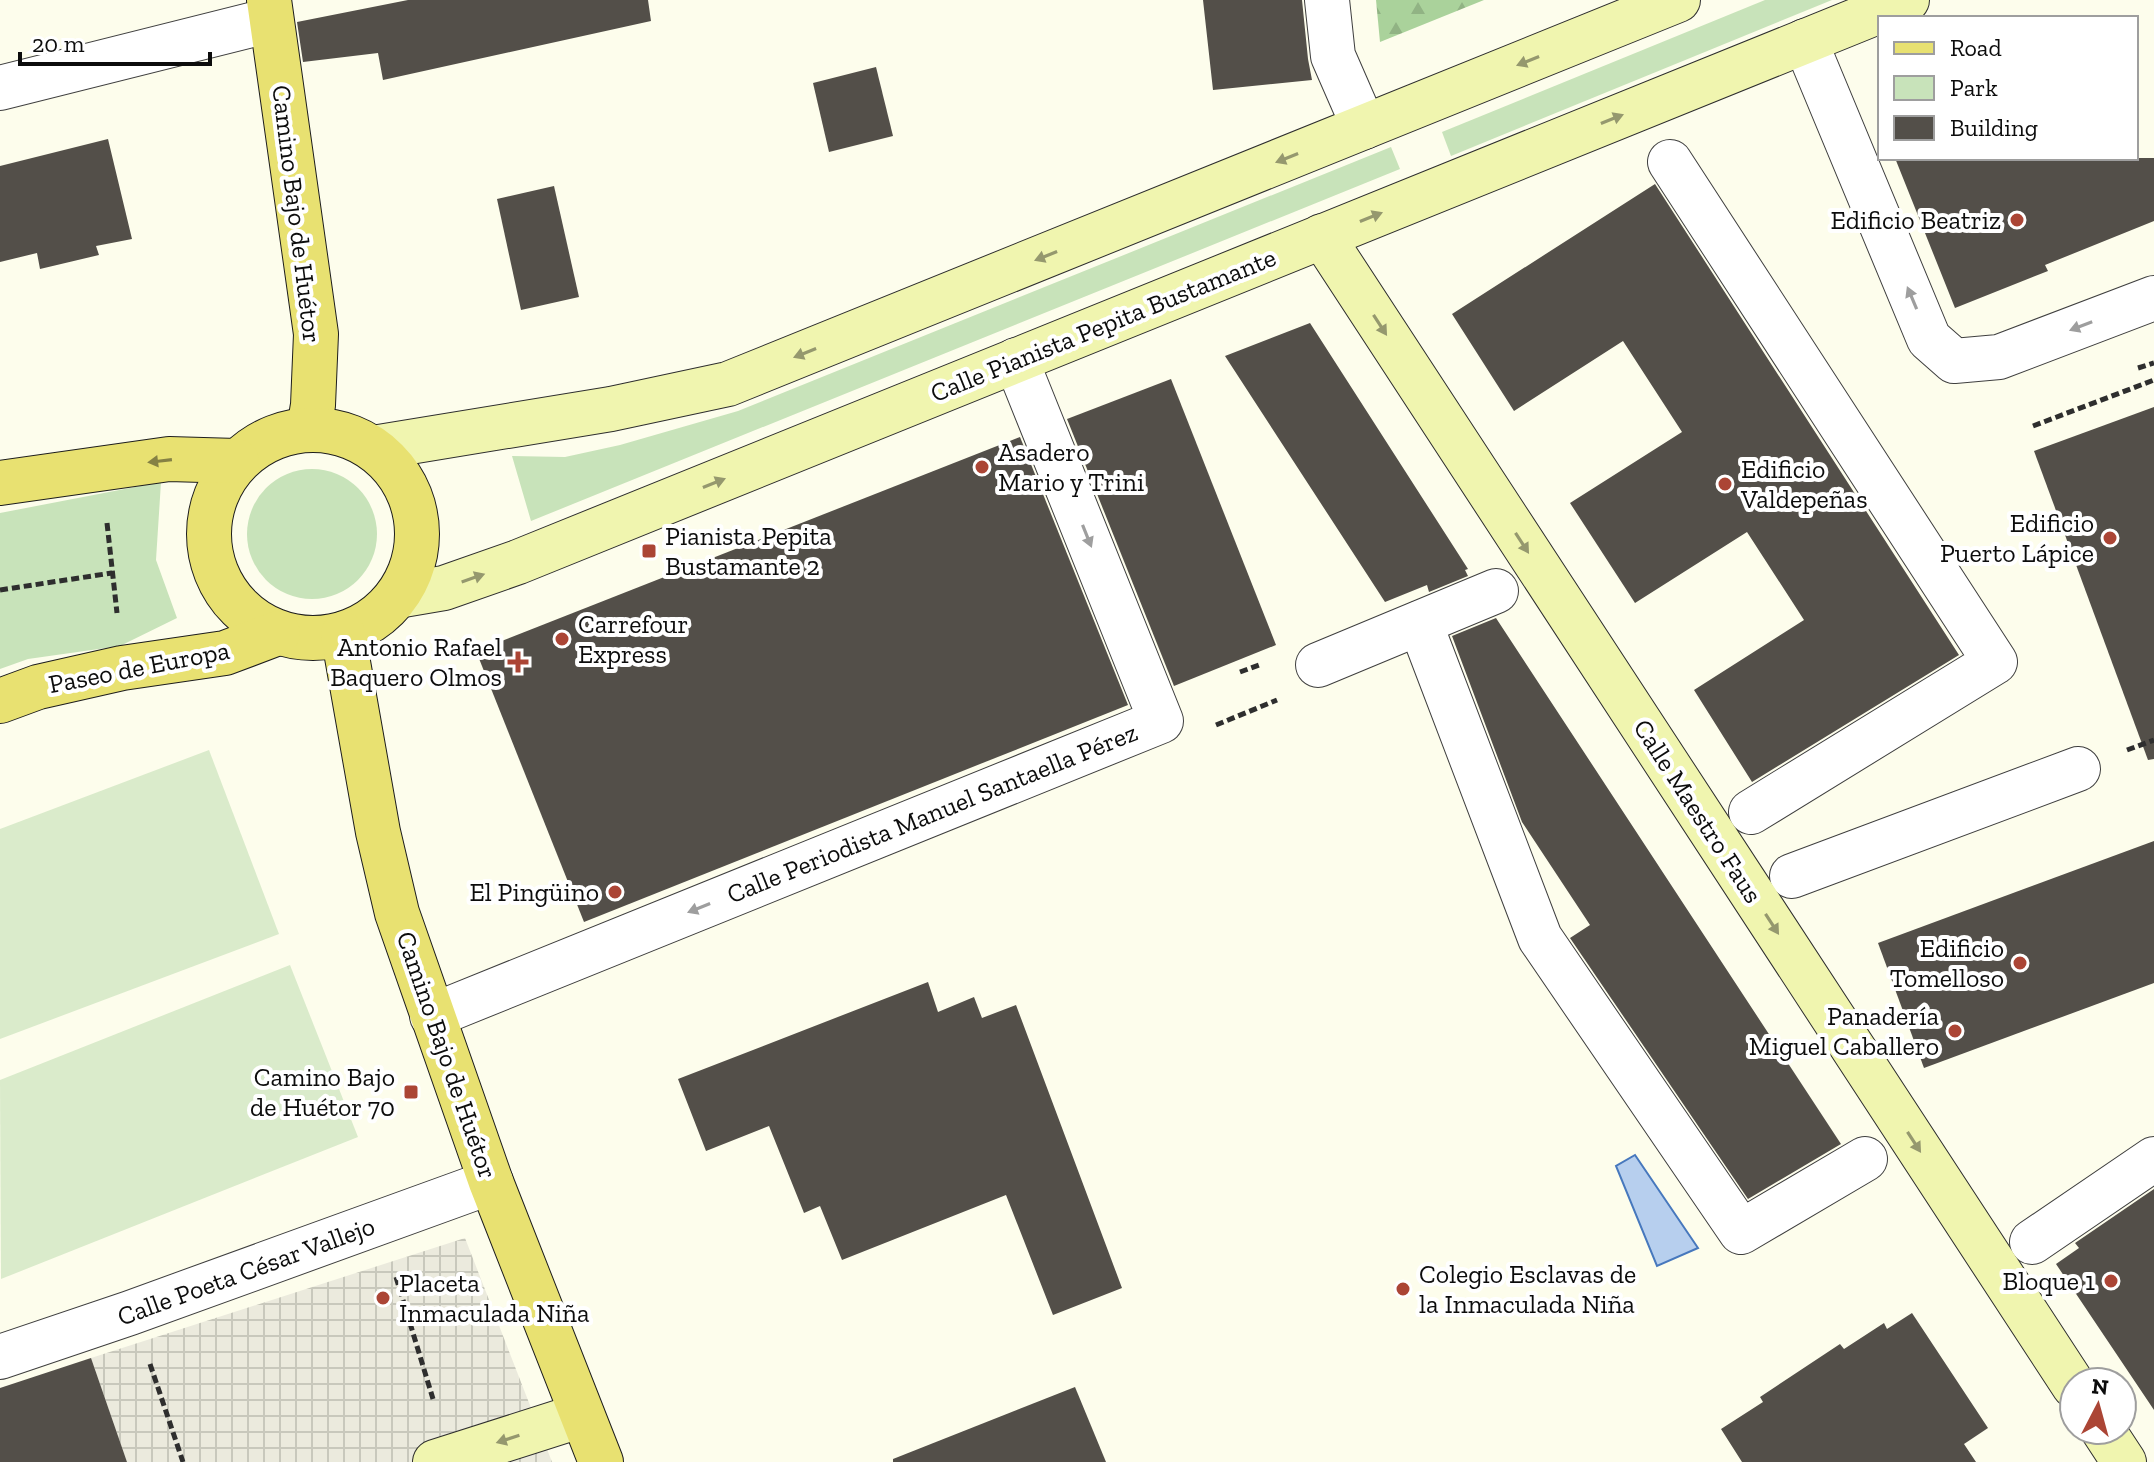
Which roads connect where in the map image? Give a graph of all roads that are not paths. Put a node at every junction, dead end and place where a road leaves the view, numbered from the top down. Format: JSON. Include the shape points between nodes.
{"nodes":[{"id":1,"x":1327,"y":0,"type":"edge"},
{"id":2,"x":1678,"y":0,"type":"edge"},
{"id":3,"x":1907,"y":0,"type":"edge"},
{"id":4,"x":270,"y":10,"type":"edge"},
{"id":5,"x":1805,"y":41,"type":"junction"},
{"id":6,"x":0,"y":88,"type":"edge"},
{"id":7,"x":1364,"y":127,"type":"junction"},
{"id":8,"x":1670,"y":162,"type":"dead end"},
{"id":9,"x":1322,"y":236,"type":"junction"},
{"id":10,"x":2154,"y":298,"type":"edge"},
{"id":11,"x":1016,"y":360,"type":"junction"},
{"id":12,"x":309,"y":429,"type":"junction"},
{"id":13,"x":373,"y":448,"type":"junction"},
{"id":14,"x":237,"y":461,"type":"junction"},
{"id":15,"x":0,"y":483,"type":"edge"},
{"id":16,"x":1496,"y":591,"type":"dead end"},
{"id":17,"x":397,"y":596,"type":"junction"},
{"id":18,"x":1420,"y":623,"type":"junction"},
{"id":19,"x":278,"y":633,"type":"junction"},
{"id":20,"x":343,"y":634,"type":"junction"},
{"id":21,"x":1318,"y":665,"type":"dead end"},
{"id":22,"x":0,"y":701,"type":"edge"},
{"id":23,"x":2078,"y":769,"type":"dead end"},
{"id":24,"x":1751,"y":812,"type":"dead end"},
{"id":25,"x":1792,"y":876,"type":"dead end"},
{"id":26,"x":432,"y":1016,"type":"junction"},
{"id":27,"x":1865,"y":1159,"type":"dead end"},
{"id":28,"x":2154,"y":1159,"type":"edge"},
{"id":29,"x":491,"y":1182,"type":"junction"},
{"id":30,"x":2032,"y":1242,"type":"dead end"},
{"id":31,"x":0,"y":1357,"type":"edge"},
{"id":32,"x":2061,"y":1366,"type":"edge"},
{"id":33,"x":582,"y":1415,"type":"junction"},
{"id":34,"x":435,"y":1462,"type":"edge"},
{"id":35,"x":601,"y":1462,"type":"edge"}],
"edges":[{"from":1,"to":7,"type":"street","via":[[1333,56]]},
{"from":2,"to":7,"type":"main road","one_way":true},
{"from":3,"to":5,"type":"main road","name":"Calle Pianista Pepita Bustamante"},
{"from":4,"to":6,"type":"street"},
{"from":4,"to":12,"type":"main road","name":"Camino Bajo de Huétor","via":[[316,334]]},
{"from":9,"to":5,"type":"main road","name":"Calle Pianista Pepita Bustamante","one_way":true},
{"from":10,"to":5,"type":"street","one_way":true,"via":[[1999,357],[1954,361],[1929,339]]},
{"from":7,"to":13,"type":"main road","one_way":true,"via":[[728,384]]},
{"from":8,"to":24,"type":"street","via":[[1995,662]]},
{"from":9,"to":11,"type":"main road","name":"Calle Pianista Pepita Bustamante"},
{"from":9,"to":32,"type":"main road","name":"Calle Maestro Faus","one_way":true},
{"from":17,"to":11,"type":"main road","name":"Calle Pianista Pepita Bustamante","one_way":true,"via":[[444,588],[518,562]]},
{"from":11,"to":26,"type":"street","name":"Calle Periodista Manuel Santaella Pérez","one_way":true,"via":[[1161,721]]},
{"from":12,"to":13,"type":"main road","via":[[331,430]]},
{"from":12,"to":14,"type":"main road","via":[[258,444]]},
{"from":13,"to":17,"type":"main road","via":[[402,478],[416,518],[415,559]]},
{"from":14,"to":15,"type":"main road","one_way":true,"via":[[169,459]]},
{"from":14,"to":19,"type":"main road","via":[[223,479],[208,523],[213,568],[239,608]]},
{"from":16,"to":18,"type":"street"},
{"from":17,"to":20,"type":"main road","via":[[375,617]]},
{"from":18,"to":21,"type":"street"},
{"from":18,"to":27,"type":"street","via":[[1540,938],[1741,1232]]},
{"from":19,"to":20,"type":"main road","via":[[310,638]]},
{"from":19,"to":22,"type":"main road","name":"Paseo de Europa","via":[[225,653],[122,668]]},
{"from":20,"to":26,"type":"main road","name":"Camino Bajo de Huétor","via":[[378,832],[397,913]]},
{"from":23,"to":25,"type":"street","name":"Calle Maestro Faus"},
{"from":26,"to":29,"type":"main road","name":"Camino Bajo de Huétor"},
{"from":28,"to":30,"type":"street"},
{"from":29,"to":31,"type":"street","name":"Calle Poeta César Vallejo"},
{"from":29,"to":33,"type":"main road","name":"Camino Bajo de Huétor"},
{"from":33,"to":34,"type":"main road","one_way":true},
{"from":33,"to":35,"type":"main road","name":"Camino Bajo de Huétor"}]}
